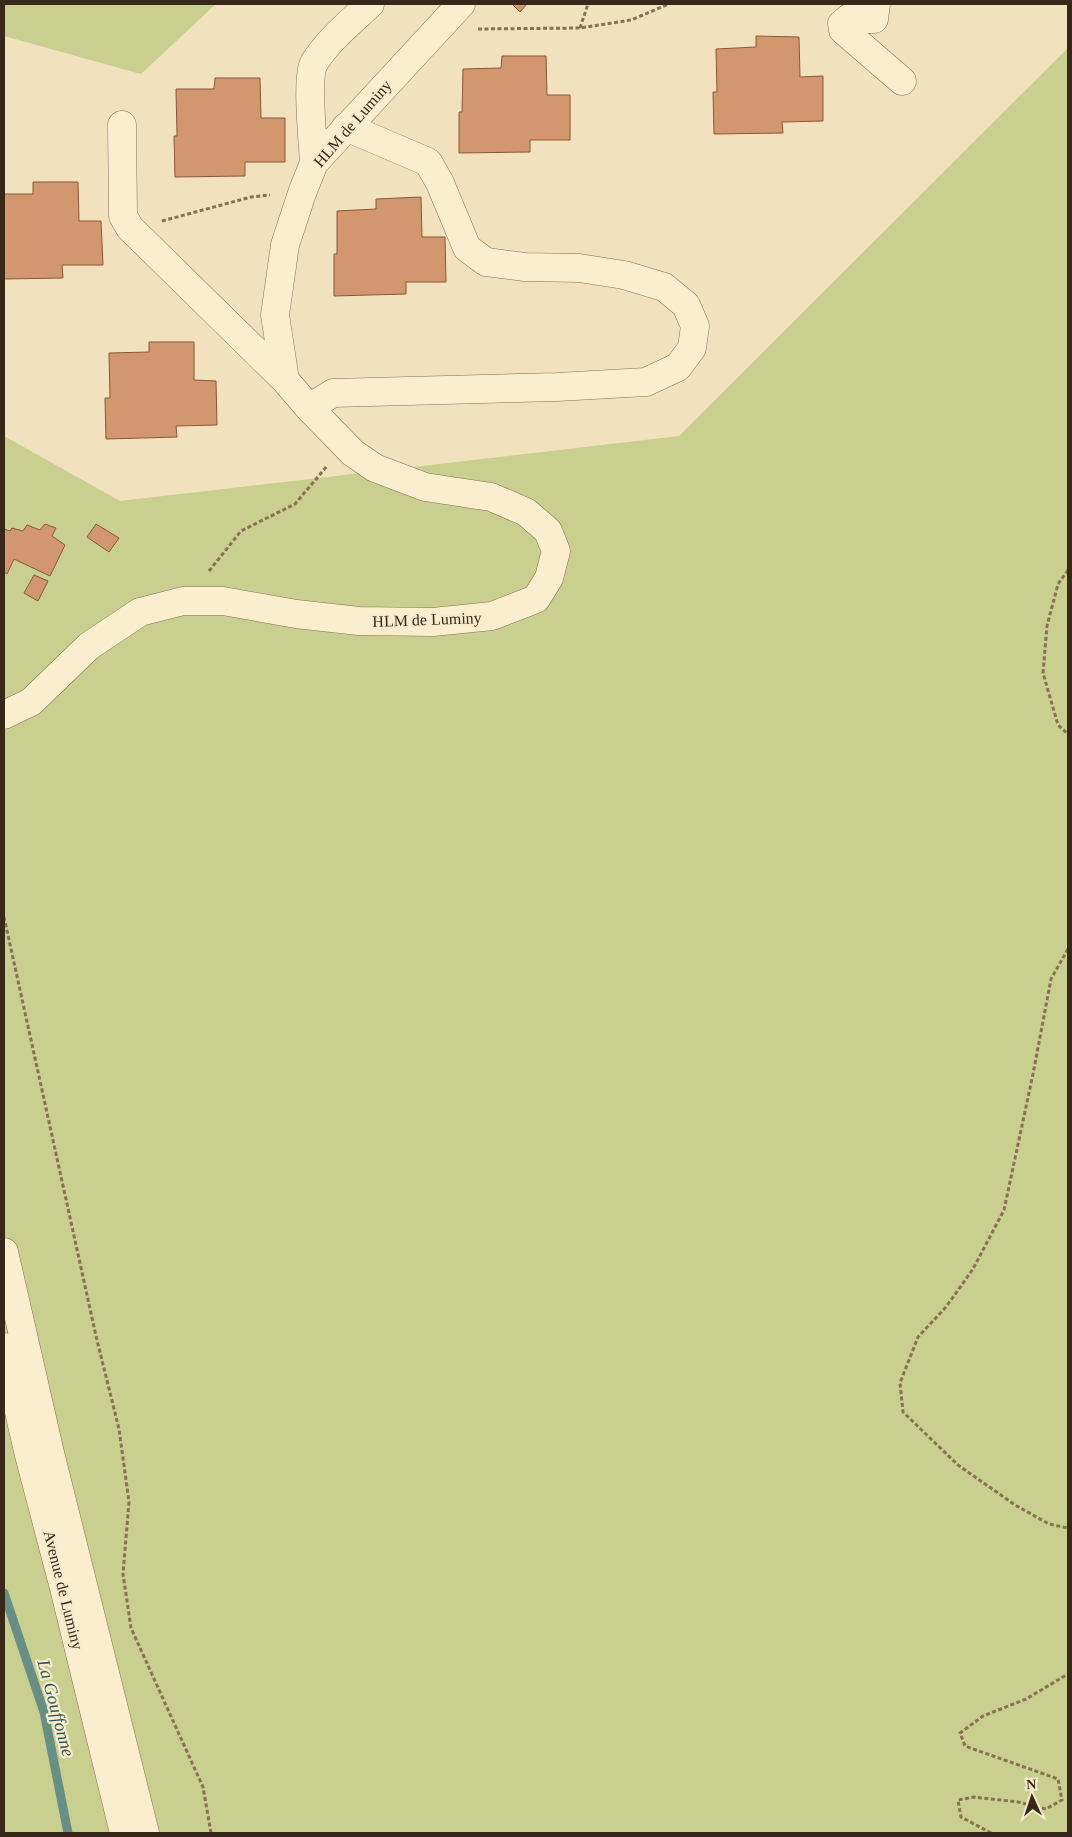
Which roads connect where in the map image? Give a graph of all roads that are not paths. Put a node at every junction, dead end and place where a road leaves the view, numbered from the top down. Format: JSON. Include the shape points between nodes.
{"nodes":[{"id":1,"x":370,"y":4,"type":"edge"},
{"id":2,"x":461,"y":4,"type":"edge"},
{"id":3,"x":876,"y":4,"type":"edge"},
{"id":4,"x":902,"y":81,"type":"dead end"},
{"id":5,"x":122,"y":125,"type":"dead end"},
{"id":6,"x":346,"y":127,"type":"junction"},
{"id":7,"x":314,"y":163,"type":"junction"},
{"id":8,"x":285,"y":380,"type":"junction"},
{"id":9,"x":309,"y":408,"type":"junction"},
{"id":10,"x":4,"y":715,"type":"edge"},
{"id":11,"x":4,"y":1252,"type":"edge"},
{"id":12,"x":4,"y":1347,"type":"edge"},
{"id":13,"x":124,"y":1833,"type":"edge"},
{"id":14,"x":145,"y":1833,"type":"edge"}],
"edges":[{"from":1,"to":7,"type":"street","via":[[335,37],[313,64],[310,91]]},
{"from":2,"to":6,"type":"street","name":"HLM de Luminy"},
{"from":3,"to":4,"type":"street","via":[[874,19],[849,18],[842,24],[843,30]]},
{"from":5,"to":8,"type":"street","via":[[123,216],[130,228]]},
{"from":6,"to":7,"type":"street","name":"HLM de Luminy"},
{"from":6,"to":9,"type":"street","via":[[428,162],[467,248],[486,262],[578,268],[624,275],[664,288],[686,305],[695,326],[692,348],[678,367],[646,382],[333,393]]},
{"from":7,"to":8,"type":"street","name":"HLM de Luminy","via":[[285,245],[275,315]]},
{"from":8,"to":9,"type":"street","name":"HLM de Luminy"},
{"from":9,"to":10,"type":"street","name":"HLM de Luminy","via":[[353,453],[375,468],[425,487],[491,498],[526,512],[548,531],[556,551],[549,578],[536,599],[492,616],[433,622],[359,621],[222,601],[183,601],[140,612],[89,646],[31,702]]},
{"from":11,"to":14,"type":"street"},
{"from":12,"to":13,"type":"street","name":"Avenue de Luminy"}]}
